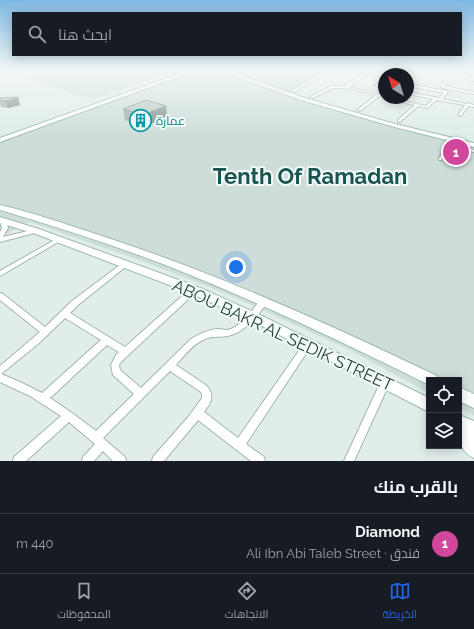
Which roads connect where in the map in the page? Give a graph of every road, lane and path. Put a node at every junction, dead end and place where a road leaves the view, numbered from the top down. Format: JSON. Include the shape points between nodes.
{"nodes":[{"id":1,"x":125,"y":93,"type":"edge"},
{"id":2,"x":129,"y":93,"type":"edge"},
{"id":3,"x":284,"y":93,"type":"edge"},
{"id":4,"x":298,"y":93,"type":"edge"},
{"id":5,"x":321,"y":93,"type":"edge"},
{"id":6,"x":371,"y":93,"type":"edge"},
{"id":7,"x":445,"y":93,"type":"edge"},
{"id":8,"x":414,"y":94,"type":"edge"},
{"id":9,"x":377,"y":96,"type":"joint"},
{"id":10,"x":312,"y":97,"type":"junction"},
{"id":11,"x":438,"y":99,"type":"junction"},
{"id":12,"x":412,"y":104,"type":"edge"},
{"id":13,"x":468,"y":104,"type":"junction"},
{"id":14,"x":417,"y":105,"type":"junction"},
{"id":15,"x":474,"y":106,"type":"edge"},
{"id":16,"x":361,"y":112,"type":"junction"},
{"id":17,"x":460,"y":115,"type":"dead end"},
{"id":18,"x":385,"y":117,"type":"junction"},
{"id":19,"x":379,"y":121,"type":"junction"},
{"id":20,"x":399,"y":121,"type":"junction"},
{"id":21,"x":0,"y":135,"type":"edge"},
{"id":22,"x":0,"y":140,"type":"edge"},
{"id":23,"x":474,"y":140,"type":"edge"},
{"id":24,"x":448,"y":142,"type":"junction"},
{"id":25,"x":474,"y":145,"type":"edge"},
{"id":26,"x":474,"y":151,"type":"edge"},
{"id":27,"x":441,"y":159,"type":"dead end"},
{"id":28,"x":0,"y":207,"type":"edge"},
{"id":29,"x":2,"y":221,"type":"edge"},
{"id":30,"x":36,"y":231,"type":"junction"},
{"id":31,"x":0,"y":239,"type":"edge"},
{"id":32,"x":58,"y":240,"type":"junction"},
{"id":33,"x":126,"y":264,"type":"junction"},
{"id":34,"x":0,"y":274,"type":"edge"},
{"id":35,"x":194,"y":290,"type":"junction"},
{"id":36,"x":0,"y":296,"type":"edge"},
{"id":37,"x":264,"y":301,"type":"junction"},
{"id":38,"x":64,"y":314,"type":"junction"},
{"id":39,"x":252,"y":316,"type":"junction"},
{"id":40,"x":46,"y":332,"type":"junction"},
{"id":41,"x":107,"y":340,"type":"junction"},
{"id":42,"x":308,"y":344,"type":"junction"},
{"id":43,"x":126,"y":352,"type":"junction"},
{"id":44,"x":169,"y":364,"type":"junction"},
{"id":45,"x":0,"y":371,"type":"edge"},
{"id":46,"x":426,"y":377,"type":"edge"},
{"id":47,"x":0,"y":378,"type":"edge"},
{"id":48,"x":385,"y":382,"type":"junction"},
{"id":49,"x":140,"y":393,"type":"junction"},
{"id":50,"x":462,"y":396,"type":"edge"},
{"id":51,"x":43,"y":398,"type":"junction"},
{"id":52,"x":474,"y":402,"type":"edge"},
{"id":53,"x":426,"y":403,"type":"edge"},
{"id":54,"x":197,"y":413,"type":"junction"},
{"id":55,"x":69,"y":416,"type":"junction"},
{"id":56,"x":462,"y":424,"type":"edge"},
{"id":57,"x":474,"y":430,"type":"edge"},
{"id":58,"x":462,"y":432,"type":"edge"},
{"id":59,"x":100,"y":441,"type":"junction"},
{"id":60,"x":239,"y":445,"type":"junction"},
{"id":61,"x":474,"y":450,"type":"edge"},
{"id":62,"x":18,"y":461,"type":"edge"},
{"id":63,"x":87,"y":461,"type":"edge"},
{"id":64,"x":121,"y":461,"type":"edge"},
{"id":65,"x":156,"y":461,"type":"edge"},
{"id":66,"x":260,"y":461,"type":"edge"},
{"id":67,"x":349,"y":461,"type":"edge"}],
"edges":[{"from":1,"to":21,"type":"street"},
{"from":2,"to":22,"type":"street"},
{"from":3,"to":16,"type":"street"},
{"from":4,"to":10,"type":"street"},
{"from":5,"to":10,"type":"street"},
{"from":6,"to":9,"type":"street","via":[[379,95]]},
{"from":7,"to":11,"type":"street"},
{"from":8,"to":11,"type":"street"},
{"from":9,"to":16,"type":"street"},
{"from":10,"to":16,"type":"street"},
{"from":11,"to":13,"type":"street"},
{"from":11,"to":14,"type":"street","via":[[427,107]]},
{"from":12,"to":14,"type":"street"},
{"from":13,"to":15,"type":"street"},
{"from":13,"to":17,"type":"street"},
{"from":14,"to":20,"type":"street"},
{"from":16,"to":18,"type":"street"},
{"from":16,"to":19,"type":"street"},
{"from":18,"to":19,"type":"street","via":[[378,118]]},
{"from":18,"to":20,"type":"street"},
{"from":19,"to":24,"type":"street"},
{"from":20,"to":23,"type":"street"},
{"from":24,"to":25,"type":"street"},
{"from":24,"to":26,"type":"street"},
{"from":24,"to":27,"type":"street"},
{"from":28,"to":37,"type":"street","name":"ABOU BAKR AL SEDIK STREET","via":[[42,218],[124,246]]},
{"from":29,"to":30,"type":"street","name":"ABOU BAKR AL SEDIK STREET"},
{"from":29,"to":31,"type":"street","via":[[5,228]]},
{"from":30,"to":31,"type":"street"},
{"from":30,"to":32,"type":"street","name":"ABOU BAKR AL SEDIK STREET"},
{"from":32,"to":33,"type":"street","name":"ABOU BAKR AL SEDIK STREET"},
{"from":32,"to":34,"type":"street"},
{"from":33,"to":35,"type":"street","name":"ABOU BAKR AL SEDIK STREET"},
{"from":33,"to":38,"type":"street"},
{"from":35,"to":39,"type":"street","name":"ABOU BAKR AL SEDIK STREET"},
{"from":35,"to":43,"type":"street"},
{"from":36,"to":40,"type":"street"},
{"from":37,"to":39,"type":"street"},
{"from":37,"to":46,"type":"street","name":"ABOU BAKR AL SEDIK STREET"},
{"from":38,"to":40,"type":"street"},
{"from":38,"to":41,"type":"street"},
{"from":39,"to":42,"type":"street","name":"ABOU BAKR AL SEDIK STREET"},
{"from":39,"to":44,"type":"street","via":[[237,329],[204,335]]},
{"from":40,"to":45,"type":"street"},
{"from":41,"to":43,"type":"street"},
{"from":41,"to":51,"type":"street"},
{"from":42,"to":48,"type":"street","name":"ABOU BAKR AL SEDIK STREET"},
{"from":42,"to":60,"type":"street"},
{"from":43,"to":49,"type":"street","via":[[115,365],[116,372]]},
{"from":44,"to":49,"type":"street"},
{"from":44,"to":54,"type":"street","via":[[204,389],[207,394],[206,401]]},
{"from":47,"to":51,"type":"street"},
{"from":48,"to":53,"type":"street","name":"ABOU BAKR AL SEDIK STREET"},
{"from":48,"to":67,"type":"street"},
{"from":49,"to":59,"type":"street"},
{"from":50,"to":52,"type":"street"},
{"from":51,"to":55,"type":"street"},
{"from":54,"to":60,"type":"street"},
{"from":54,"to":65,"type":"street"},
{"from":55,"to":59,"type":"street"},
{"from":55,"to":62,"type":"street"},
{"from":56,"to":57,"type":"street"},
{"from":58,"to":61,"type":"street"},
{"from":59,"to":63,"type":"street"},
{"from":59,"to":64,"type":"street"},
{"from":60,"to":66,"type":"street"}]}
